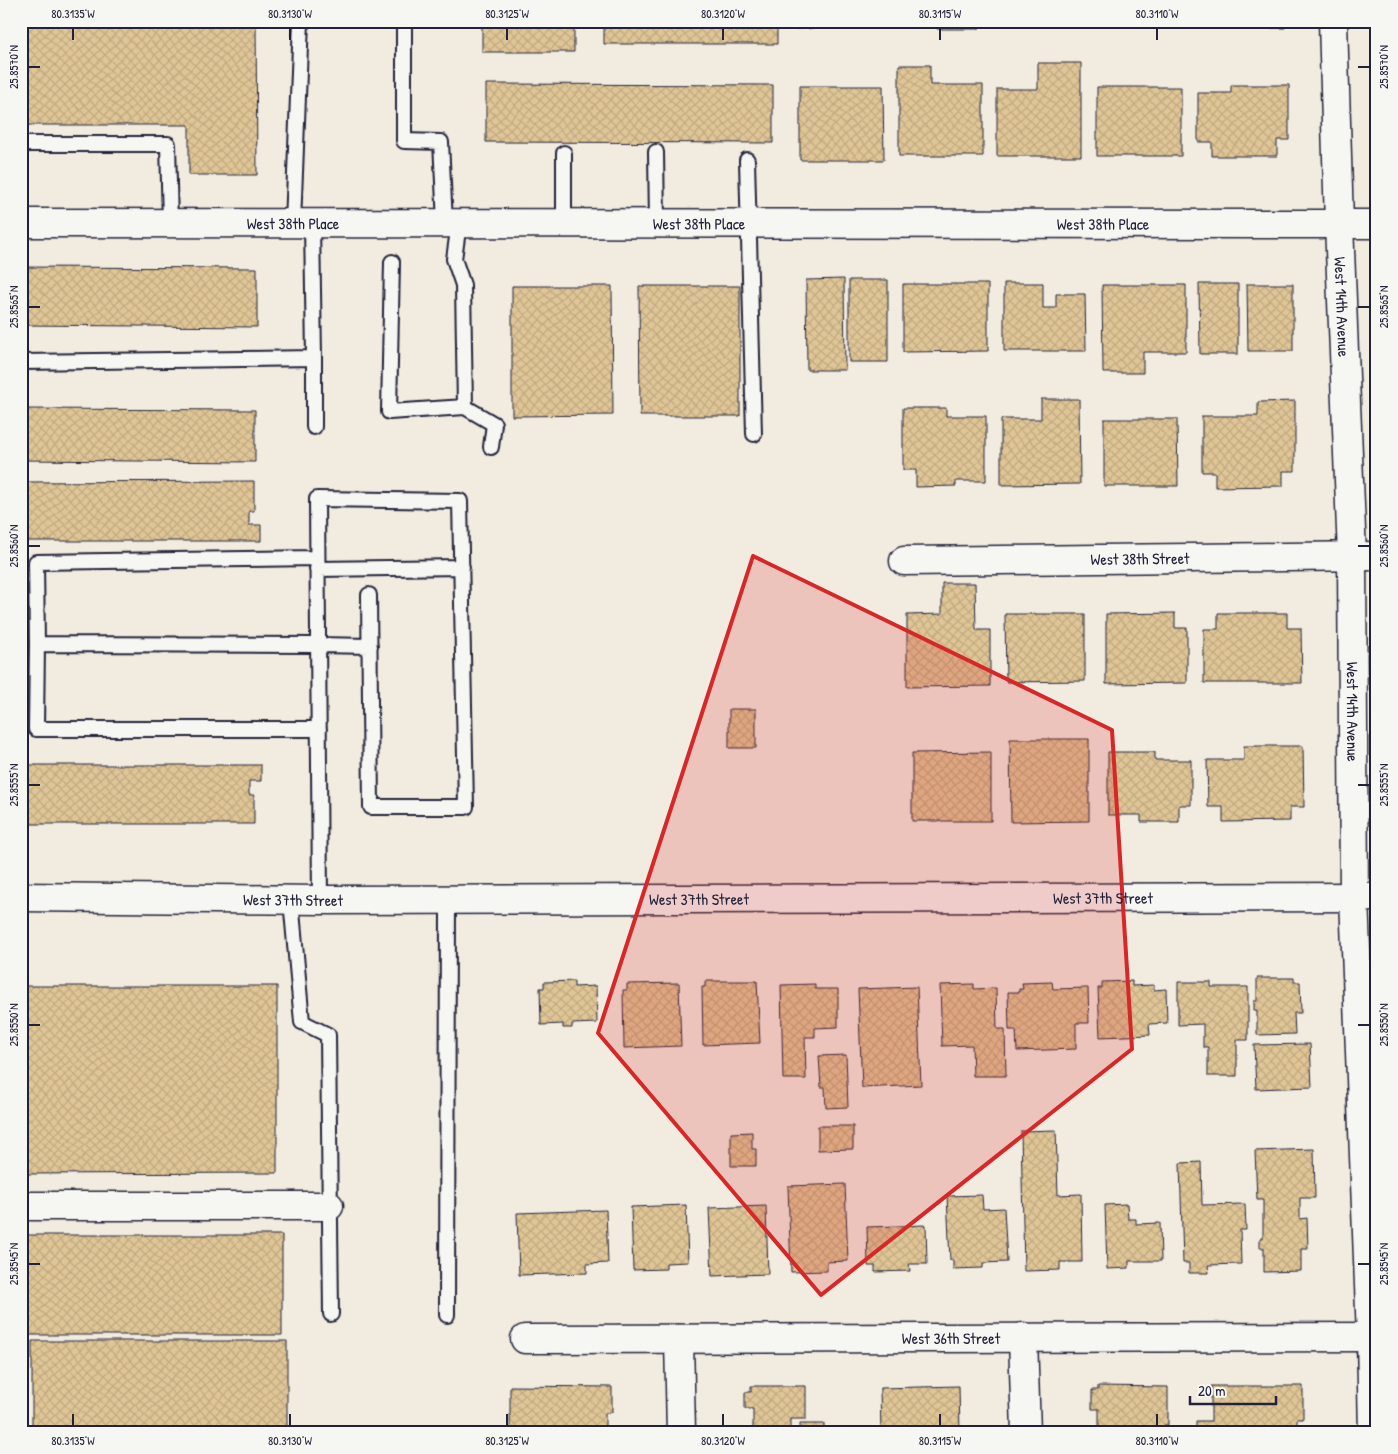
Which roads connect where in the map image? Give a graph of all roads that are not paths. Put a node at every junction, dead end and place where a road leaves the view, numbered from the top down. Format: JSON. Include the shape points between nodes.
{"nodes":[{"id":1,"x":301,"y":21,"type":"edge"},
{"id":2,"x":404,"y":21,"type":"edge"},
{"id":3,"x":1333,"y":21,"type":"edge"},
{"id":4,"x":21,"y":144,"type":"edge"},
{"id":5,"x":656,"y":152,"type":"dead end"},
{"id":6,"x":564,"y":153,"type":"dead end"},
{"id":7,"x":748,"y":160,"type":"dead end"},
{"id":8,"x":21,"y":223,"type":"edge"},
{"id":9,"x":170,"y":223,"type":"junction"},
{"id":10,"x":303,"y":223,"type":"junction"},
{"id":11,"x":452,"y":223,"type":"junction"},
{"id":12,"x":564,"y":223,"type":"junction"},
{"id":13,"x":657,"y":223,"type":"junction"},
{"id":14,"x":750,"y":223,"type":"junction"},
{"id":15,"x":1339,"y":224,"type":"junction"},
{"id":16,"x":1377,"y":224,"type":"edge"},
{"id":17,"x":392,"y":262,"type":"dead end"},
{"id":18,"x":314,"y":358,"type":"junction"},
{"id":19,"x":21,"y":362,"type":"edge"},
{"id":20,"x":465,"y":407,"type":"junction"},
{"id":21,"x":314,"y":427,"type":"dead end"},
{"id":22,"x":754,"y":434,"type":"dead end"},
{"id":23,"x":491,"y":447,"type":"dead end"},
{"id":24,"x":1364,"y":556,"type":"edge"},
{"id":25,"x":904,"y":561,"type":"dead end"},
{"id":26,"x":317,"y":564,"type":"junction"},
{"id":27,"x":462,"y":567,"type":"junction"},
{"id":28,"x":369,"y":595,"type":"dead end"},
{"id":29,"x":37,"y":644,"type":"junction"},
{"id":30,"x":318,"y":645,"type":"junction"},
{"id":31,"x":370,"y":646,"type":"junction"},
{"id":32,"x":318,"y":729,"type":"junction"},
{"id":33,"x":21,"y":897,"type":"edge"},
{"id":34,"x":1365,"y":897,"type":"edge"},
{"id":35,"x":448,"y":899,"type":"junction"},
{"id":36,"x":291,"y":900,"type":"junction"},
{"id":37,"x":320,"y":900,"type":"junction"},
{"id":38,"x":21,"y":1206,"type":"edge"},
{"id":39,"x":329,"y":1206,"type":"junction"},
{"id":40,"x":331,"y":1314,"type":"dead end"},
{"id":41,"x":447,"y":1315,"type":"dead end"},
{"id":42,"x":1023,"y":1337,"type":"junction"},
{"id":43,"x":1374,"y":1337,"type":"edge"},
{"id":44,"x":525,"y":1339,"type":"dead end"},
{"id":45,"x":679,"y":1339,"type":"junction"},
{"id":46,"x":681,"y":1433,"type":"edge"},
{"id":47,"x":1026,"y":1433,"type":"edge"},
{"id":48,"x":1373,"y":1433,"type":"edge"}],
"edges":[{"from":1,"to":10,"type":"lane"},
{"from":2,"to":11,"type":"lane","via":[[404,141],[441,142]]},
{"from":3,"to":15,"type":"street","name":"West 14th Avenue"},
{"from":4,"to":9,"type":"lane","via":[[168,144]]},
{"from":5,"to":13,"type":"lane"},
{"from":6,"to":12,"type":"lane"},
{"from":7,"to":14,"type":"lane"},
{"from":8,"to":9,"type":"street","name":"West 38th Place"},
{"from":9,"to":10,"type":"street","name":"West 38th Place"},
{"from":10,"to":11,"type":"street","name":"West 38th Place"},
{"from":10,"to":18,"type":"lane"},
{"from":11,"to":12,"type":"street","name":"West 38th Place"},
{"from":11,"to":20,"type":"lane","via":[[454,259],[463,284]]},
{"from":12,"to":13,"type":"street","name":"West 38th Place"},
{"from":13,"to":14,"type":"street","name":"West 38th Place"},
{"from":14,"to":15,"type":"street","name":"West 38th Place"},
{"from":14,"to":22,"type":"lane"},
{"from":15,"to":16,"type":"street","name":"West 38th Place"},
{"from":15,"to":24,"type":"street","name":"West 14th Avenue"},
{"from":17,"to":20,"type":"lane","via":[[389,412]]},
{"from":18,"to":19,"type":"lane"},
{"from":18,"to":21,"type":"lane"},
{"from":20,"to":23,"type":"lane","via":[[494,424]]},
{"from":24,"to":25,"type":"street","name":"West 38th Street"},
{"from":24,"to":34,"type":"street","name":"West 14th Avenue"},
{"from":26,"to":27,"type":"lane"},
{"from":26,"to":27,"type":"lane","via":[[317,499],[460,500]]},
{"from":26,"to":29,"type":"lane","via":[[36,562]]},
{"from":26,"to":30,"type":"lane"},
{"from":27,"to":31,"type":"lane","via":[[466,806],[371,807]]},
{"from":28,"to":31,"type":"lane"},
{"from":29,"to":30,"type":"lane"},
{"from":29,"to":32,"type":"lane","via":[[36,729]]},
{"from":30,"to":31,"type":"lane"},
{"from":30,"to":32,"type":"lane"},
{"from":32,"to":37,"type":"lane"},
{"from":33,"to":36,"type":"street","name":"West 37th Street"},
{"from":34,"to":35,"type":"street","name":"West 37th Street"},
{"from":34,"to":43,"type":"street","name":"West 14th Avenue"},
{"from":35,"to":37,"type":"street","name":"West 37th Street"},
{"from":35,"to":41,"type":"lane"},
{"from":36,"to":37,"type":"street","name":"West 37th Street"},
{"from":36,"to":39,"type":"lane","via":[[302,1022],[328,1036]]},
{"from":38,"to":39,"type":"street"},
{"from":39,"to":40,"type":"lane"},
{"from":42,"to":43,"type":"street","name":"West 36th Street"},
{"from":42,"to":45,"type":"street","name":"West 36th Street"},
{"from":42,"to":47,"type":"street"},
{"from":43,"to":48,"type":"street","name":"West 14th Avenue"},
{"from":44,"to":45,"type":"street","name":"West 36th Street"},
{"from":45,"to":46,"type":"street"}]}
